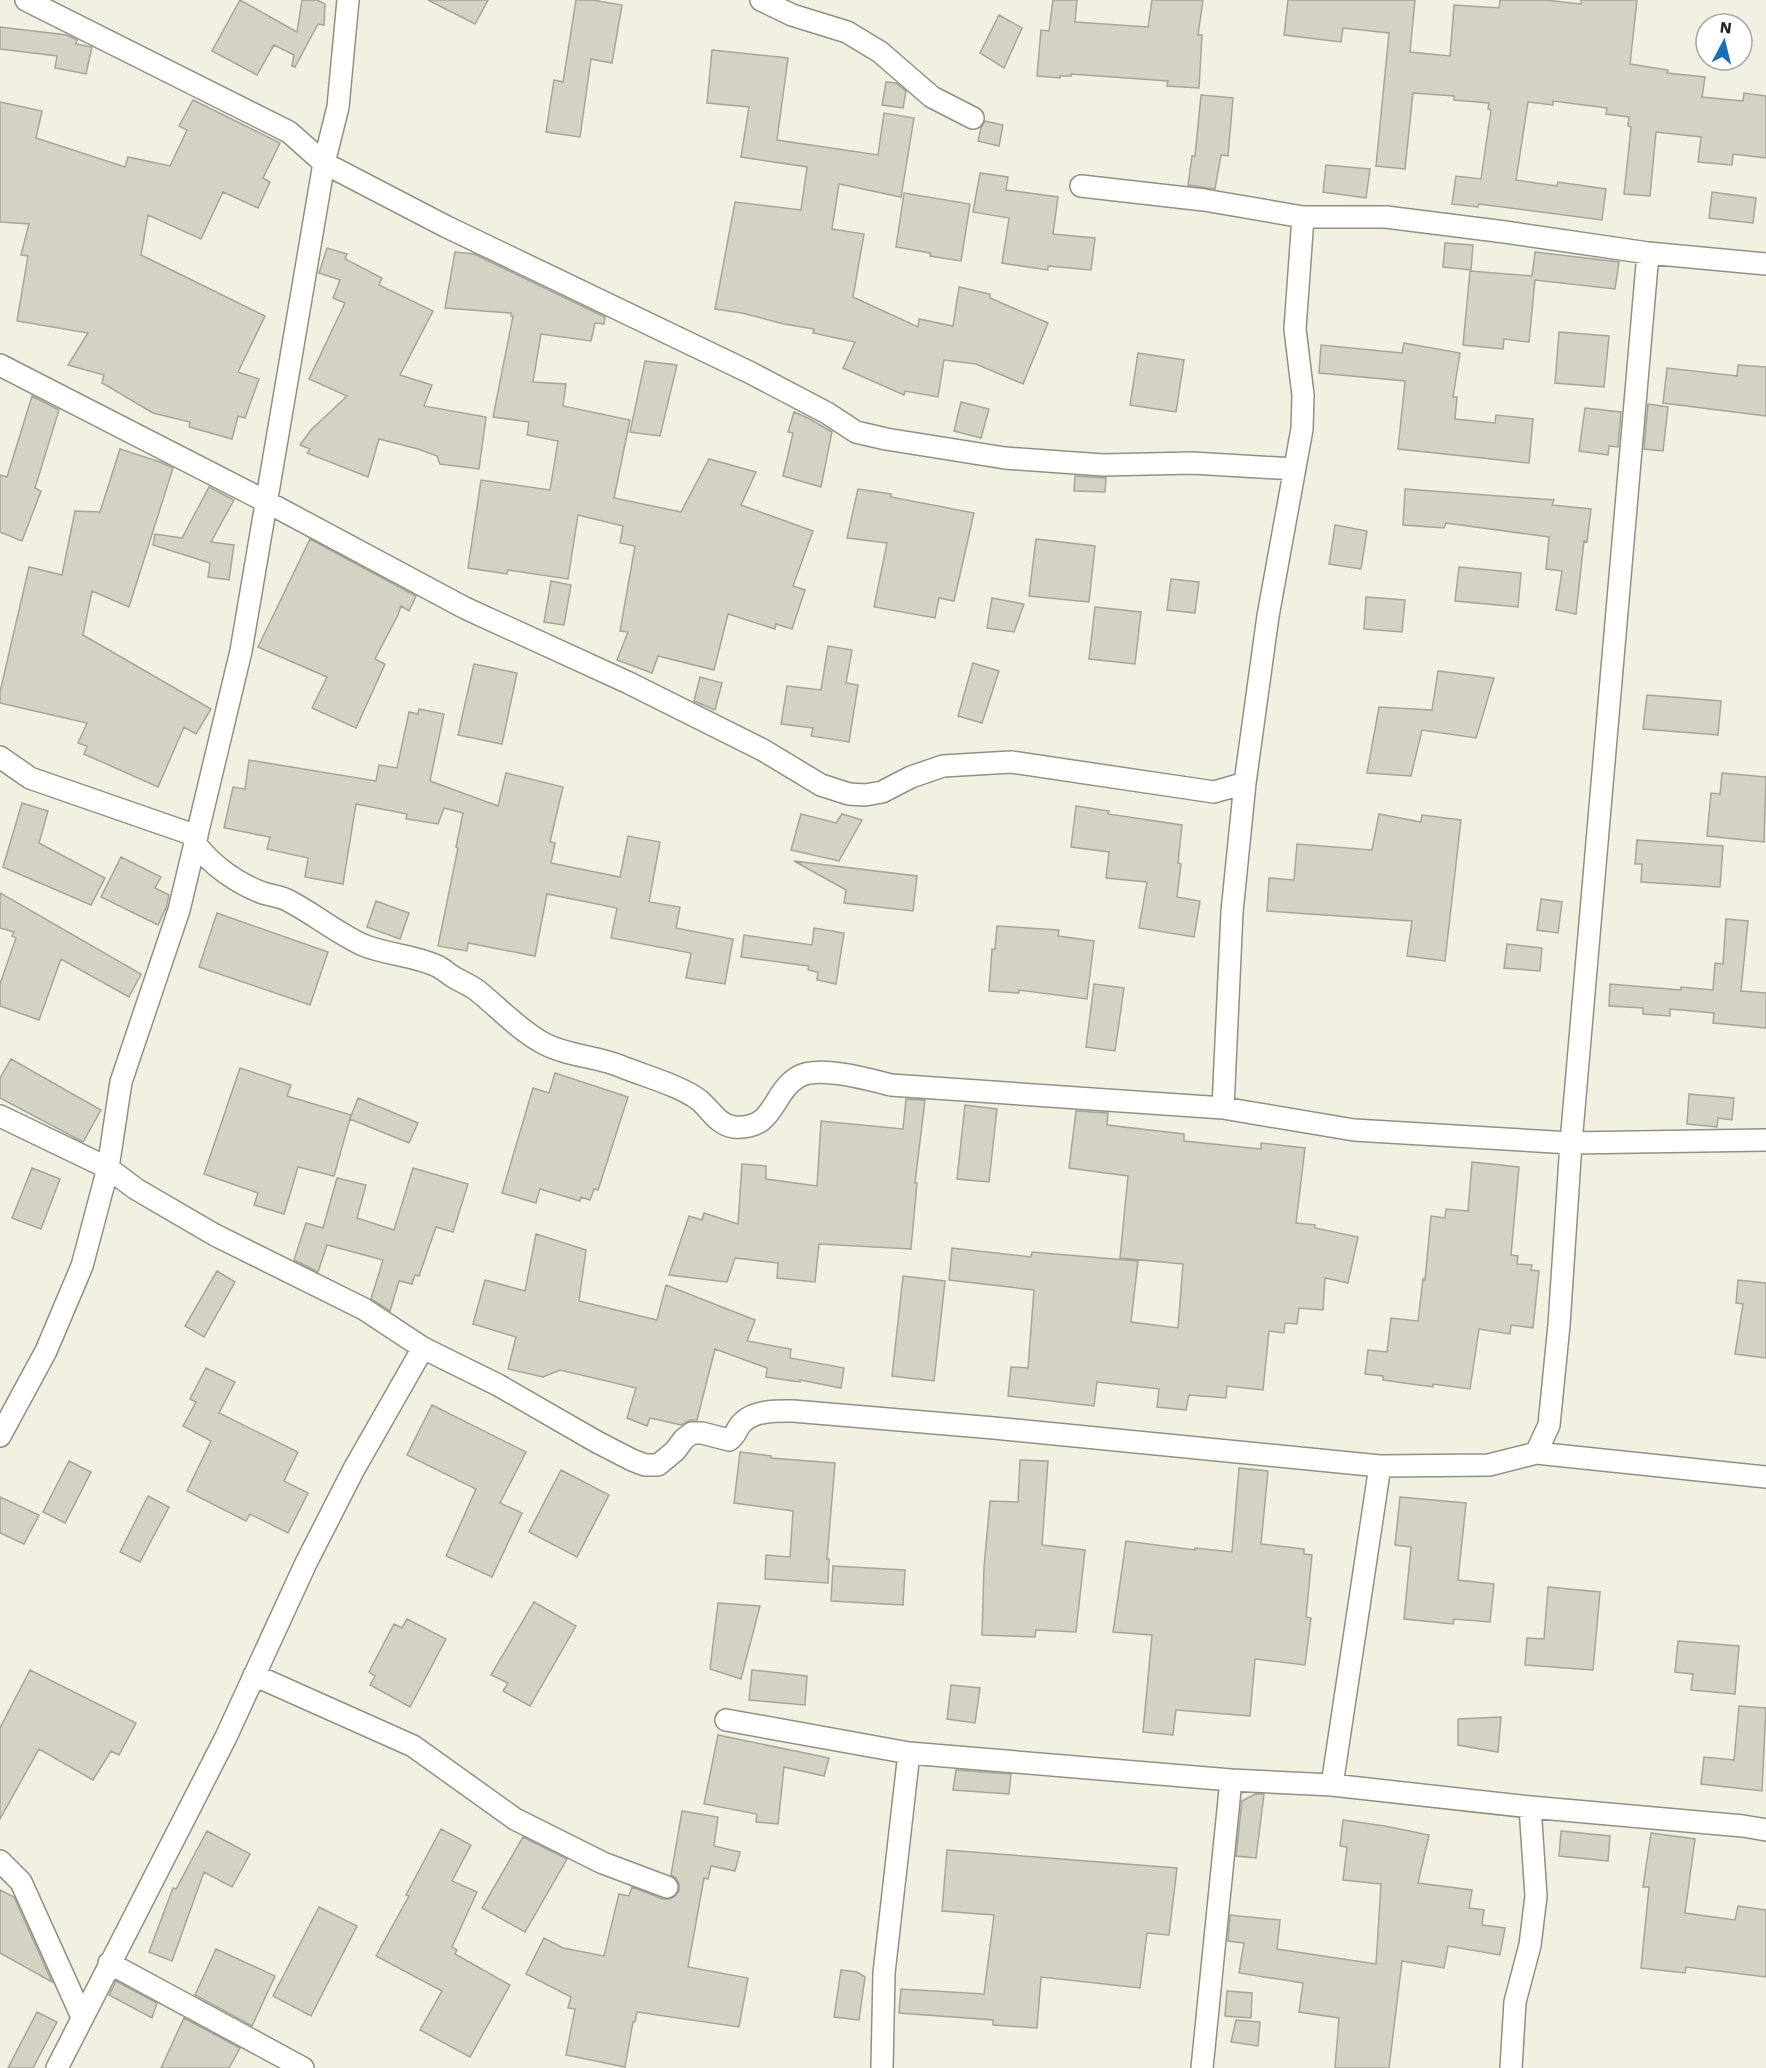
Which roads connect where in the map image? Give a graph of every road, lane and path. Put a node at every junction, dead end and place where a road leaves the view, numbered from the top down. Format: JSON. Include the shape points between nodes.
{"nodes":[{"id":1,"x":26,"y":0,"type":"edge"},
{"id":2,"x":348,"y":0,"type":"edge"},
{"id":3,"x":761,"y":0,"type":"edge"},
{"id":4,"x":972,"y":118,"type":"dead end"},
{"id":5,"x":324,"y":163,"type":"junction"},
{"id":6,"x":1081,"y":186,"type":"dead end"},
{"id":7,"x":1303,"y":217,"type":"junction"},
{"id":8,"x":1648,"y":253,"type":"junction"},
{"id":9,"x":1766,"y":264,"type":"edge"},
{"id":10,"x":0,"y":365,"type":"edge"},
{"id":11,"x":1294,"y":469,"type":"junction"},
{"id":12,"x":267,"y":502,"type":"junction"},
{"id":13,"x":0,"y":757,"type":"edge"},
{"id":14,"x":1245,"y":783,"type":"junction"},
{"id":15,"x":1214,"y":792,"type":"junction"},
{"id":16,"x":1241,"y":819,"type":"junction"},
{"id":17,"x":196,"y":839,"type":"junction"},
{"id":18,"x":1222,"y":1108,"type":"junction"},
{"id":19,"x":0,"y":1116,"type":"edge"},
{"id":20,"x":1766,"y":1140,"type":"edge"},
{"id":21,"x":1571,"y":1143,"type":"junction"},
{"id":22,"x":108,"y":1168,"type":"junction"},
{"id":23,"x":423,"y":1348,"type":"junction"},
{"id":24,"x":0,"y":1436,"type":"edge"},
{"id":25,"x":1536,"y":1453,"type":"junction"},
{"id":26,"x":1380,"y":1466,"type":"junction"},
{"id":27,"x":1766,"y":1477,"type":"edge"},
{"id":28,"x":254,"y":1675,"type":"junction"},
{"id":29,"x":726,"y":1720,"type":"dead end"},
{"id":30,"x":909,"y":1753,"type":"junction"},
{"id":31,"x":1231,"y":1780,"type":"junction"},
{"id":32,"x":1332,"y":1785,"type":"junction"},
{"id":33,"x":1530,"y":1807,"type":"junction"},
{"id":34,"x":1766,"y":1830,"type":"edge"},
{"id":35,"x":0,"y":1861,"type":"edge"},
{"id":36,"x":667,"y":1887,"type":"dead end"},
{"id":37,"x":109,"y":1963,"type":"junction"},
{"id":38,"x":82,"y":2018,"type":"junction"},
{"id":39,"x":57,"y":2068,"type":"edge"},
{"id":40,"x":303,"y":2068,"type":"edge"},
{"id":41,"x":882,"y":2068,"type":"edge"},
{"id":42,"x":1202,"y":2068,"type":"edge"},
{"id":43,"x":1511,"y":2068,"type":"edge"}],
"edges":[{"from":1,"to":5,"type":"street","via":[[289,132]]},
{"from":2,"to":5,"type":"street","via":[[338,107]]},
{"from":3,"to":4,"type":"street","via":[[792,15],[847,32],[880,52],[932,97]]},
{"from":5,"to":11,"type":"street","via":[[445,226],[751,373],[856,432],[1005,458],[1103,465],[1192,463]]},
{"from":5,"to":12,"type":"street"},
{"from":6,"to":7,"type":"street","via":[[1204,200]]},
{"from":7,"to":8,"type":"street","via":[[1386,217]]},
{"from":7,"to":11,"type":"street","via":[[1295,329],[1303,395],[1302,429]]},
{"from":8,"to":9,"type":"street"},
{"from":8,"to":21,"type":"street"},
{"from":10,"to":12,"type":"street"},
{"from":11,"to":14,"type":"street","via":[[1268,615]]},
{"from":12,"to":15,"type":"street","via":[[465,608],[640,688],[763,750],[821,785],[849,794],[882,792],[943,766],[1011,762]]},
{"from":12,"to":17,"type":"street","via":[[241,651]]},
{"from":13,"to":17,"type":"street","via":[[30,778]]},
{"from":14,"to":15,"type":"street"},
{"from":14,"to":16,"type":"street"},
{"from":15,"to":16,"type":"street"},
{"from":16,"to":18,"type":"street"},
{"from":17,"to":18,"type":"street","via":[[206,857],[248,887],[284,898],[363,945],[439,967],[477,990],[541,1042],[609,1062],[683,1091],[698,1100],[720,1123],[732,1127],[757,1124],[788,1085],[798,1076],[810,1073],[849,1075],[891,1085]]},
{"from":17,"to":22,"type":"street","via":[[179,910],[122,1082]]},
{"from":18,"to":21,"type":"street","via":[[1354,1130]]},
{"from":19,"to":22,"type":"street"},
{"from":20,"to":21,"type":"street"},
{"from":21,"to":25,"type":"street","via":[[1560,1325],[1549,1425]]},
{"from":22,"to":23,"type":"street","via":[[136,1190],[215,1235],[364,1309]]},
{"from":22,"to":24,"type":"street","via":[[82,1266],[46,1351]]},
{"from":23,"to":26,"type":"street","via":[[645,1465],[658,1465],[692,1433],[729,1440],[741,1423],[751,1417],[793,1411]]},
{"from":23,"to":28,"type":"street","via":[[354,1469]]},
{"from":25,"to":26,"type":"street","via":[[1489,1465]]},
{"from":25,"to":27,"type":"street"},
{"from":26,"to":32,"type":"street"},
{"from":28,"to":36,"type":"street","via":[[412,1746],[514,1819],[603,1863]]},
{"from":28,"to":37,"type":"street"},
{"from":29,"to":30,"type":"street"},
{"from":30,"to":31,"type":"street"},
{"from":30,"to":41,"type":"street","via":[[884,1973]]},
{"from":31,"to":32,"type":"street"},
{"from":31,"to":42,"type":"street"},
{"from":32,"to":33,"type":"street"},
{"from":33,"to":34,"type":"street"},
{"from":33,"to":43,"type":"street","via":[[1536,1896],[1530,1945],[1515,2002]]},
{"from":35,"to":38,"type":"street","via":[[21,1882]]},
{"from":37,"to":38,"type":"street"},
{"from":37,"to":40,"type":"street"},
{"from":38,"to":39,"type":"street"}]}
